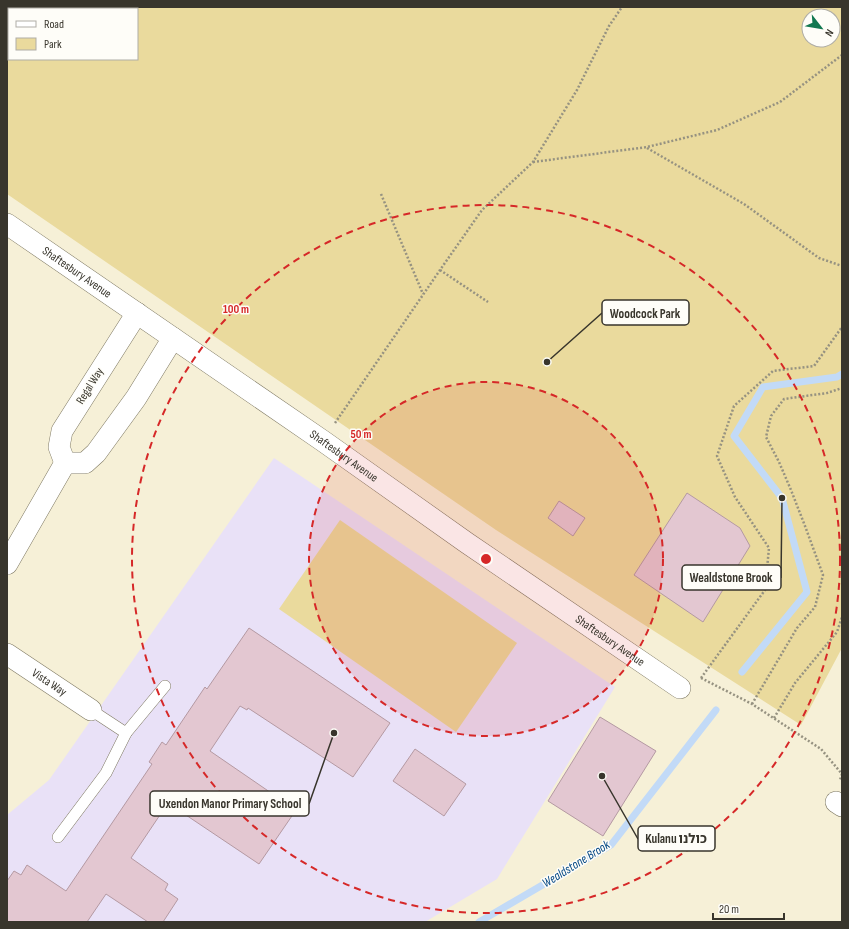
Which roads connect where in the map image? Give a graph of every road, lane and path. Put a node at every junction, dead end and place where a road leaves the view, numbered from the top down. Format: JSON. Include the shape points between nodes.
{"nodes":[{"id":1,"x":622,"y":7,"type":"edge"},
{"id":2,"x":842,"y":55,"type":"edge"},
{"id":3,"x":647,"y":147,"type":"junction"},
{"id":4,"x":533,"y":162,"type":"junction"},
{"id":5,"x":381,"y":194,"type":"dead end"},
{"id":6,"x":7,"y":224,"type":"edge"},
{"id":7,"x":842,"y":266,"type":"edge"},
{"id":8,"x":440,"y":270,"type":"junction"},
{"id":9,"x":423,"y":295,"type":"junction"},
{"id":10,"x":488,"y":302,"type":"dead end"},
{"id":11,"x":137,"y":312,"type":"junction"},
{"id":12,"x":842,"y":328,"type":"edge"},
{"id":13,"x":172,"y":338,"type":"junction"},
{"id":14,"x":842,"y":388,"type":"edge"},
{"id":15,"x":322,"y":441,"type":"junction"},
{"id":16,"x":65,"y":463,"type":"junction"},
{"id":17,"x":7,"y":564,"type":"edge"},
{"id":18,"x":842,"y":617,"type":"edge"},
{"id":19,"x":7,"y":654,"type":"edge"},
{"id":20,"x":165,"y":686,"type":"dead end"},
{"id":21,"x":680,"y":688,"type":"dead end"},
{"id":22,"x":752,"y":704,"type":"junction"},
{"id":23,"x":92,"y":710,"type":"joint"},
{"id":24,"x":774,"y":718,"type":"junction"},
{"id":25,"x":126,"y":733,"type":"junction"},
{"id":26,"x":839,"y":804,"type":"edge"},
{"id":27,"x":58,"y":837,"type":"dead end"}],
"edges":[{"from":1,"to":4,"type":"path","via":[[609,26],[577,90]]},
{"from":2,"to":3,"type":"path","via":[[780,102],[717,130]]},
{"from":3,"to":4,"type":"path"},
{"from":3,"to":7,"type":"path","via":[[744,204],[819,258]]},
{"from":4,"to":8,"type":"path","via":[[482,210]]},
{"from":5,"to":9,"type":"path"},
{"from":6,"to":11,"type":"street","name":"Shaftesbury Avenue"},
{"from":8,"to":9,"type":"path"},
{"from":8,"to":10,"type":"path"},
{"from":9,"to":15,"type":"path"},
{"from":11,"to":13,"type":"street","name":"Shaftesbury Avenue"},
{"from":11,"to":16,"type":"street","name":"Regal Way","via":[[62,431],[59,446]]},
{"from":12,"to":22,"type":"path","via":[[814,366],[773,371],[734,406],[717,456],[735,497],[769,548],[765,590],[701,678]]},
{"from":13,"to":15,"type":"street","name":"Shaftesbury Avenue"},
{"from":13,"to":16,"type":"street","via":[[136,398],[96,453],[85,463]]},
{"from":14,"to":22,"type":"path","via":[[827,393],[784,399],[771,416],[766,437],[791,490],[823,575],[815,607],[797,628]]},
{"from":15,"to":21,"type":"street","name":"Shaftesbury Avenue"},
{"from":16,"to":17,"type":"street"},
{"from":18,"to":24,"type":"path","via":[[836,632],[795,683]]},
{"from":19,"to":23,"type":"street","name":"Vista Way"},
{"from":20,"to":25,"type":"lane"},
{"from":22,"to":24,"type":"path"},
{"from":23,"to":25,"type":"lane"},
{"from":24,"to":26,"type":"path","via":[[821,749],[842,774]]},
{"from":25,"to":27,"type":"lane","via":[[106,773]]}]}
